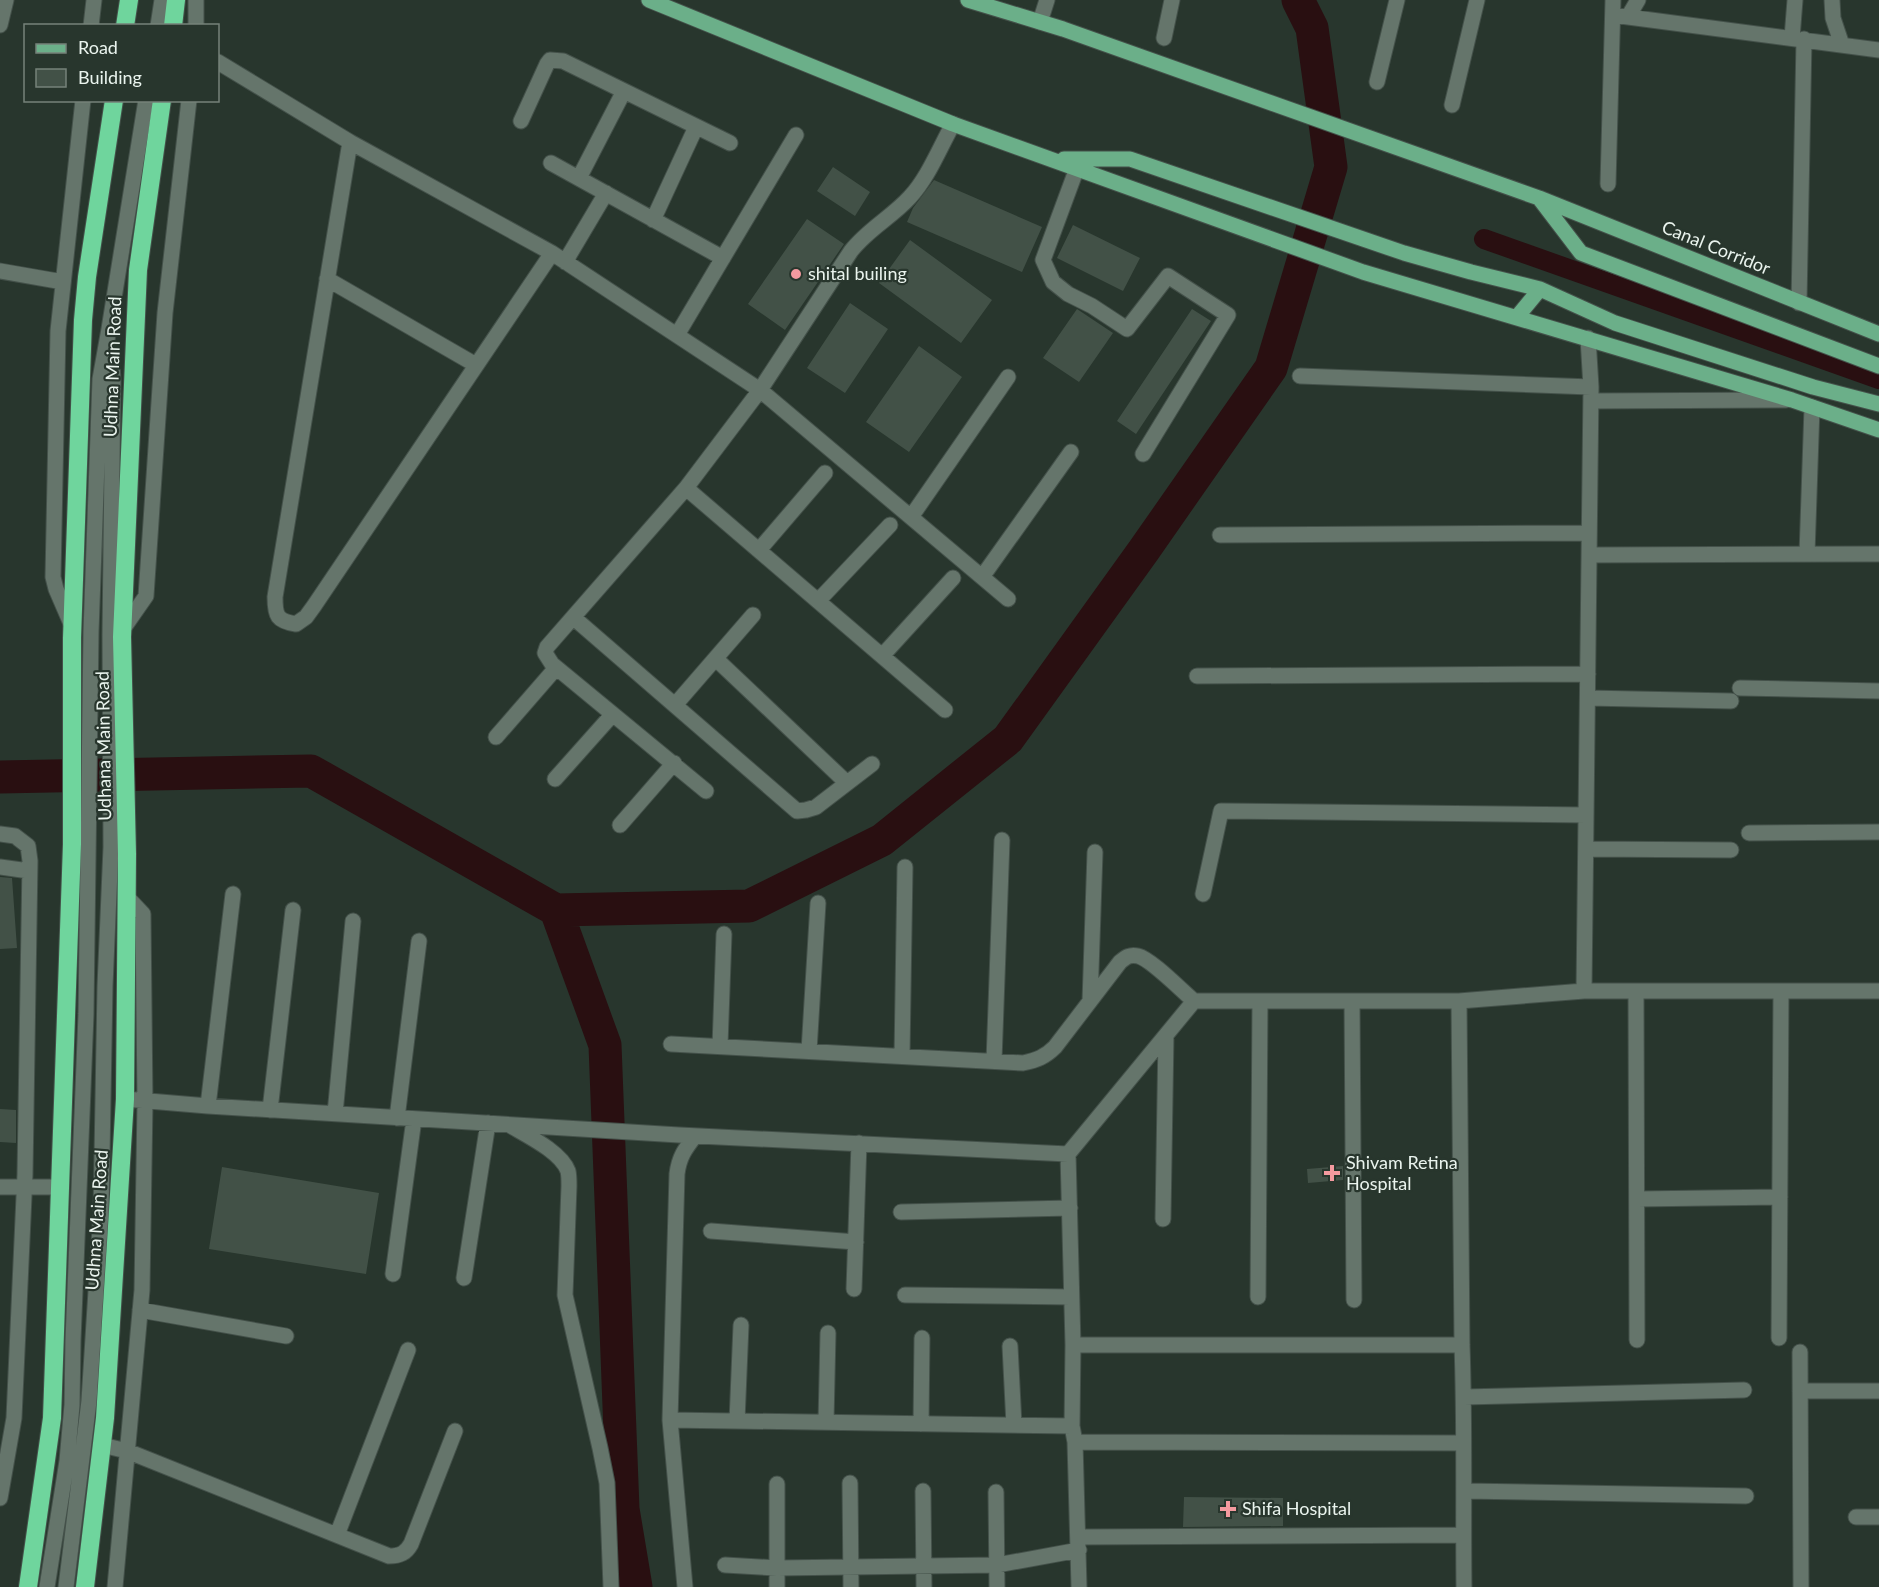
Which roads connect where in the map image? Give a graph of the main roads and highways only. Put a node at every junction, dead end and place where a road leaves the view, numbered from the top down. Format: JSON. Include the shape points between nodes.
{"nodes":[{"id":1,"x":129,"y":0,"type":"edge"},
{"id":2,"x":176,"y":0,"type":"edge"},
{"id":3,"x":649,"y":0,"type":"edge"},
{"id":4,"x":968,"y":0,"type":"edge"},
{"id":5,"x":125,"y":24,"type":"edge"},
{"id":6,"x":173,"y":24,"type":"edge"},
{"id":7,"x":114,"y":102,"type":"edge"},
{"id":8,"x":162,"y":102,"type":"edge"},
{"id":9,"x":1053,"y":159,"type":"junction"},
{"id":10,"x":1539,"y":198,"type":"junction"},
{"id":11,"x":1540,"y":289,"type":"junction"},
{"id":12,"x":1517,"y":317,"type":"junction"},
{"id":13,"x":1879,"y":334,"type":"edge"},
{"id":14,"x":1879,"y":366,"type":"edge"},
{"id":15,"x":1879,"y":404,"type":"edge"},
{"id":16,"x":1879,"y":430,"type":"edge"},
{"id":17,"x":118,"y":634,"type":"joint"},
{"id":18,"x":119,"y":851,"type":"joint"},
{"id":19,"x":28,"y":1587,"type":"edge"},
{"id":20,"x":85,"y":1587,"type":"edge"}],
"edges":[{"from":1,"to":5,"type":"highway"},
{"from":2,"to":6,"type":"highway"},
{"from":3,"to":9,"type":"main road","via":[[953,124]]},
{"from":4,"to":10,"type":"main road","name":"Canal Corridor","via":[[1063,29]]},
{"from":7,"to":19,"type":"highway","via":[[83,320],[73,633],[81,842],[60,1187],[52,1418]]},
{"from":8,"to":17,"type":"highway","name":"Udhna Main Road","via":[[138,270]]},
{"from":9,"to":11,"type":"main road","via":[[1130,159],[1370,242]]},
{"from":9,"to":12,"type":"main road","via":[[1363,272]]},
{"from":10,"to":13,"type":"main road","name":"Canal Corridor"},
{"from":10,"to":14,"type":"main road","via":[[1581,253]]},
{"from":11,"to":12,"type":"main road"},
{"from":11,"to":15,"type":"main road","via":[[1615,323],[1813,387]]},
{"from":12,"to":16,"type":"main road"},
{"from":17,"to":18,"type":"highway","name":"Udhana Main Road"},
{"from":18,"to":20,"type":"highway","name":"Udhna Main Road","via":[[126,896],[125,1099],[105,1418]]}]}
